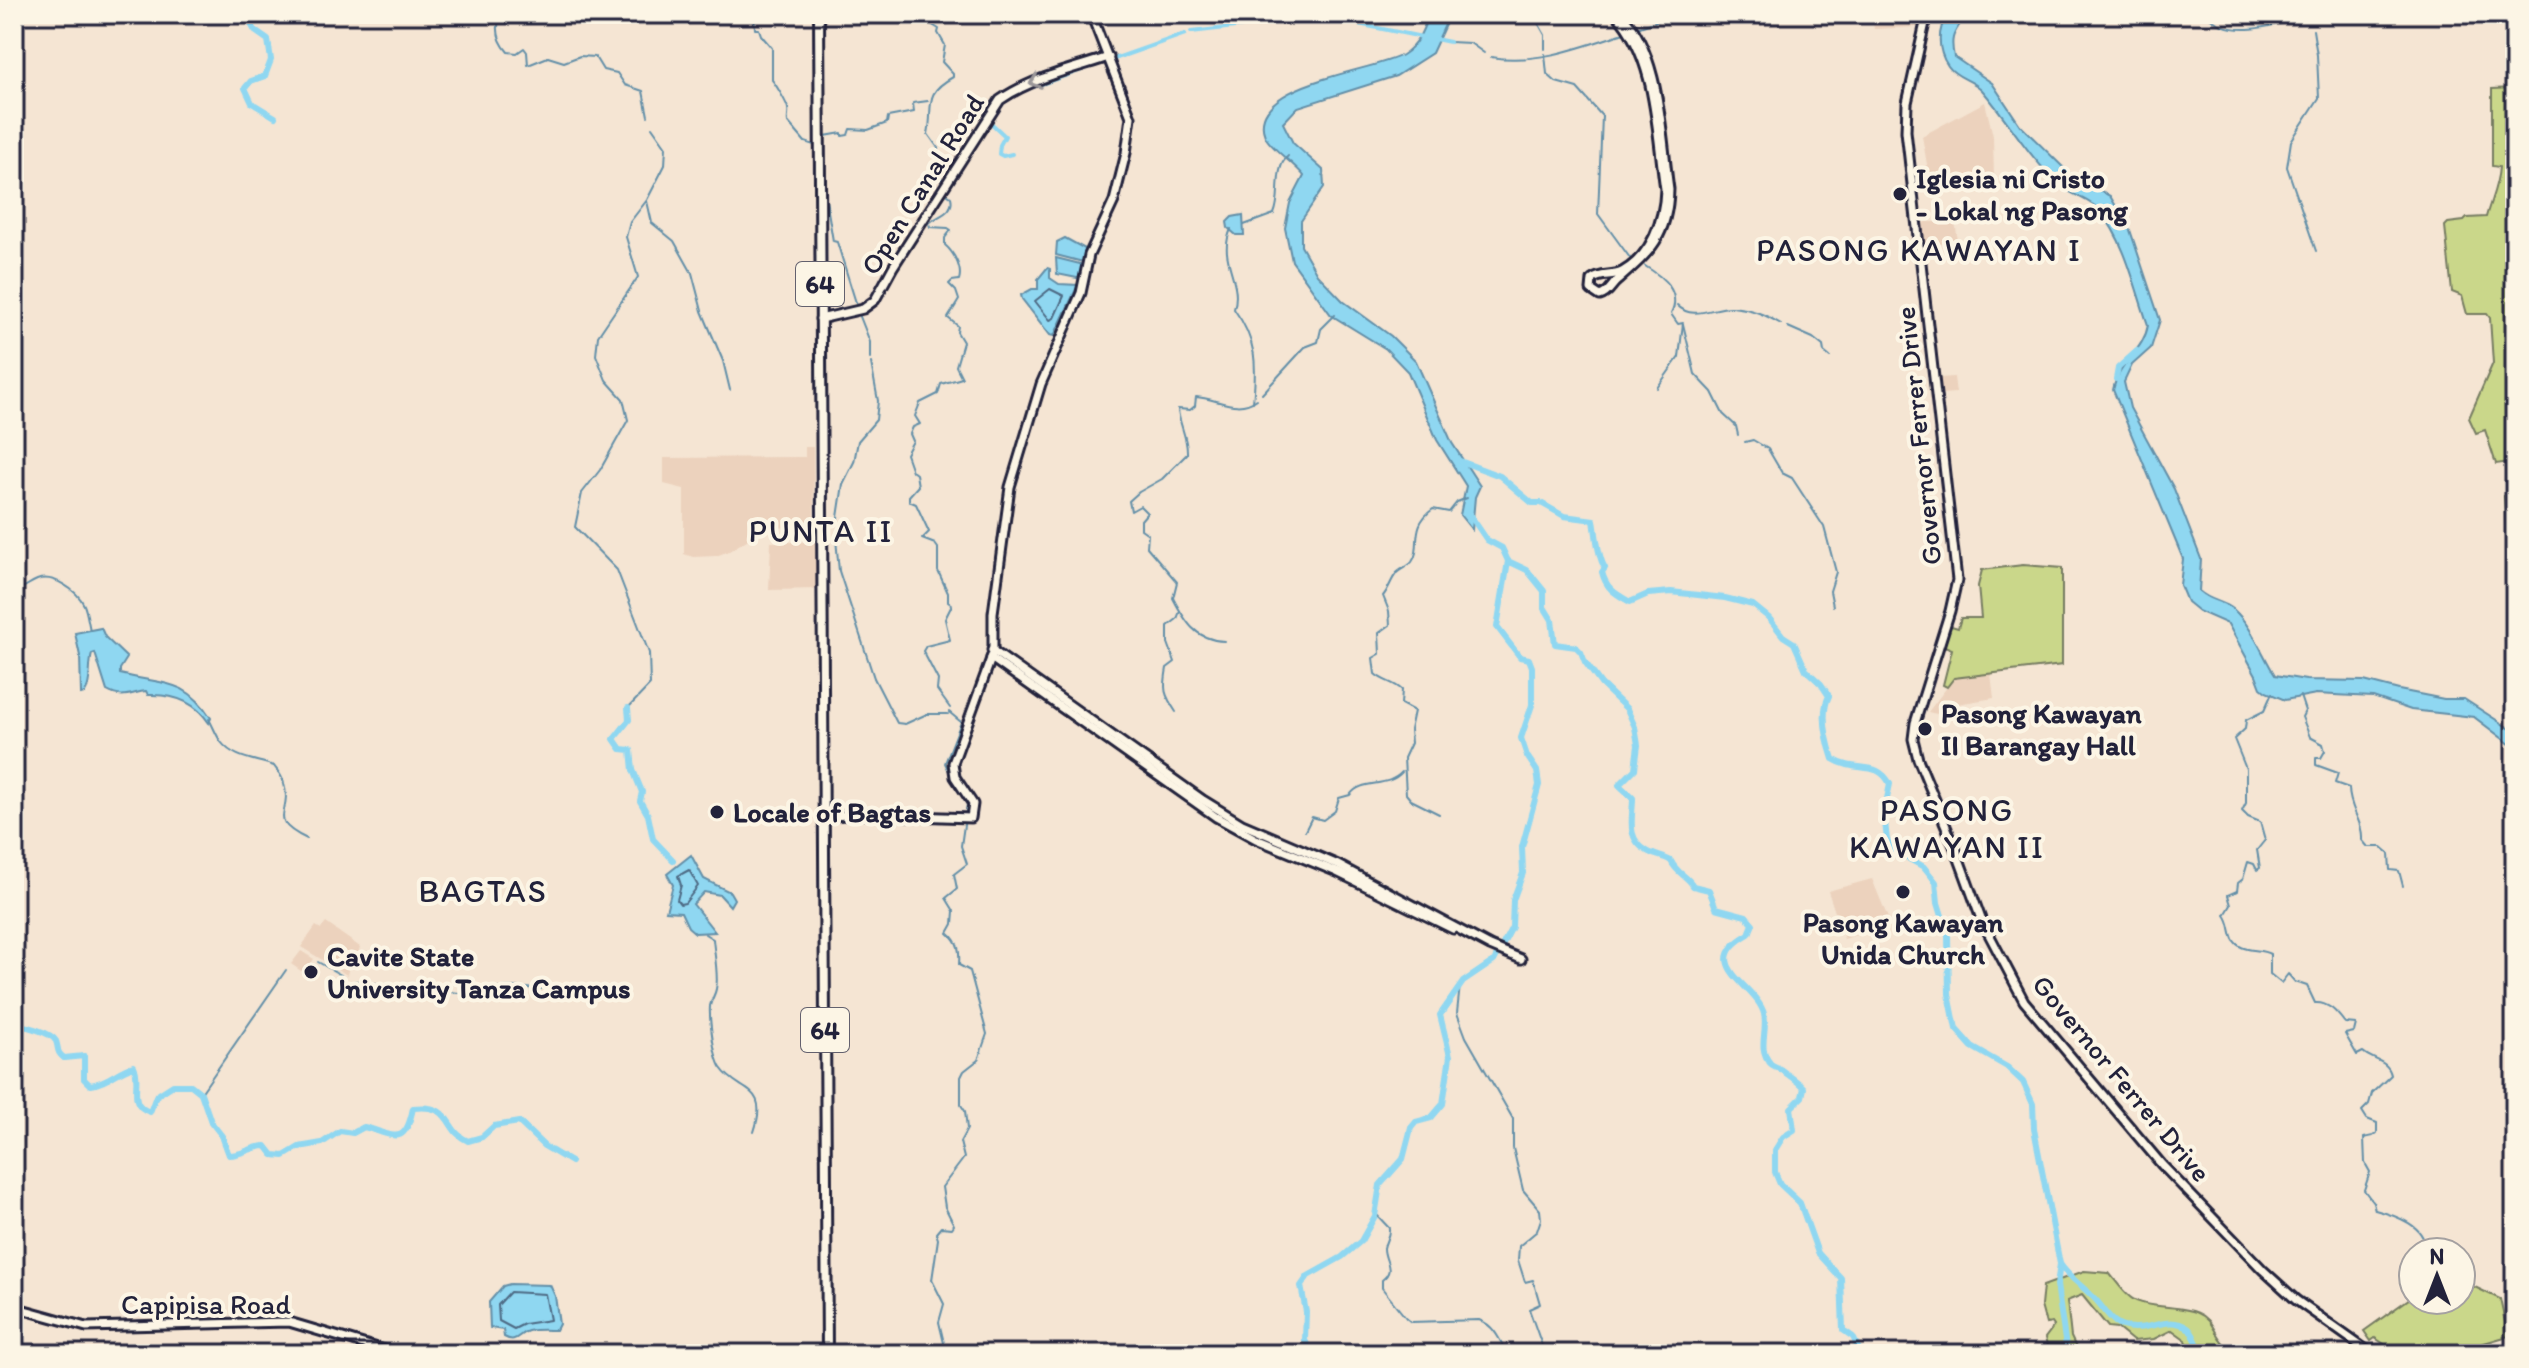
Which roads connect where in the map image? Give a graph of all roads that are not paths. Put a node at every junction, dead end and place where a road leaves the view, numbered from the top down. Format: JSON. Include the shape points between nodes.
{"nodes":[{"id":1,"x":819,"y":14,"type":"edge"},
{"id":2,"x":1619,"y":14,"type":"edge"},
{"id":3,"x":1927,"y":14,"type":"edge"},
{"id":4,"x":1093,"y":16,"type":"edge"},
{"id":5,"x":1109,"y":57,"type":"junction"},
{"id":6,"x":1606,"y":277,"type":"junction"},
{"id":7,"x":1611,"y":287,"type":"junction"},
{"id":8,"x":820,"y":319,"type":"junction"},
{"id":9,"x":992,"y":654,"type":"junction"},
{"id":10,"x":823,"y":817,"type":"junction"},
{"id":11,"x":1490,"y":946,"type":"junction"},
{"id":12,"x":1521,"y":959,"type":"dead end"},
{"id":13,"x":14,"y":1307,"type":"edge"},
{"id":14,"x":397,"y":1354,"type":"edge"},
{"id":15,"x":827,"y":1354,"type":"edge"},
{"id":16,"x":2372,"y":1354,"type":"edge"}],
"edges":[{"from":1,"to":8,"type":"main road","number":"64"},
{"from":2,"to":6,"type":"main road","via":[[1646,68],[1665,189],[1658,229],[1645,251],[1624,271]]},
{"from":2,"to":7,"type":"main road","via":[[1633,26],[1650,67],[1669,189],[1656,242]]},
{"from":3,"to":16,"type":"main road","name":"Governor Ferrer Drive","via":[[1906,131],[1957,580],[1915,723],[1918,759],[1981,919],[2037,1019],[2162,1165],[2263,1270]]},
{"from":4,"to":5,"type":"main road"},
{"from":5,"to":8,"type":"main road","name":"Open Canal Road","one_way":true,"via":[[1014,90],[1000,100],[875,300],[863,309]]},
{"from":5,"to":9,"type":"main road","via":[[1131,117],[1126,153],[1114,201],[1089,255],[1081,293],[1041,384],[1010,487]]},
{"from":6,"to":7,"type":"main road"},
{"from":6,"to":7,"type":"main road","via":[[1593,279],[1592,292],[1603,296]]},
{"from":8,"to":10,"type":"main road","number":"64"},
{"from":9,"to":10,"type":"main road","via":[[953,763],[955,777],[973,804],[971,818]]},
{"from":9,"to":11,"type":"main road","via":[[1231,817],[1338,865]]},
{"from":9,"to":11,"type":"main road","via":[[1216,817]]},
{"from":10,"to":15,"type":"main road","number":"64"},
{"from":11,"to":12,"type":"main road"},
{"from":13,"to":14,"type":"main road","name":"Capipisa Road","via":[[86,1327],[289,1322]]}]}
